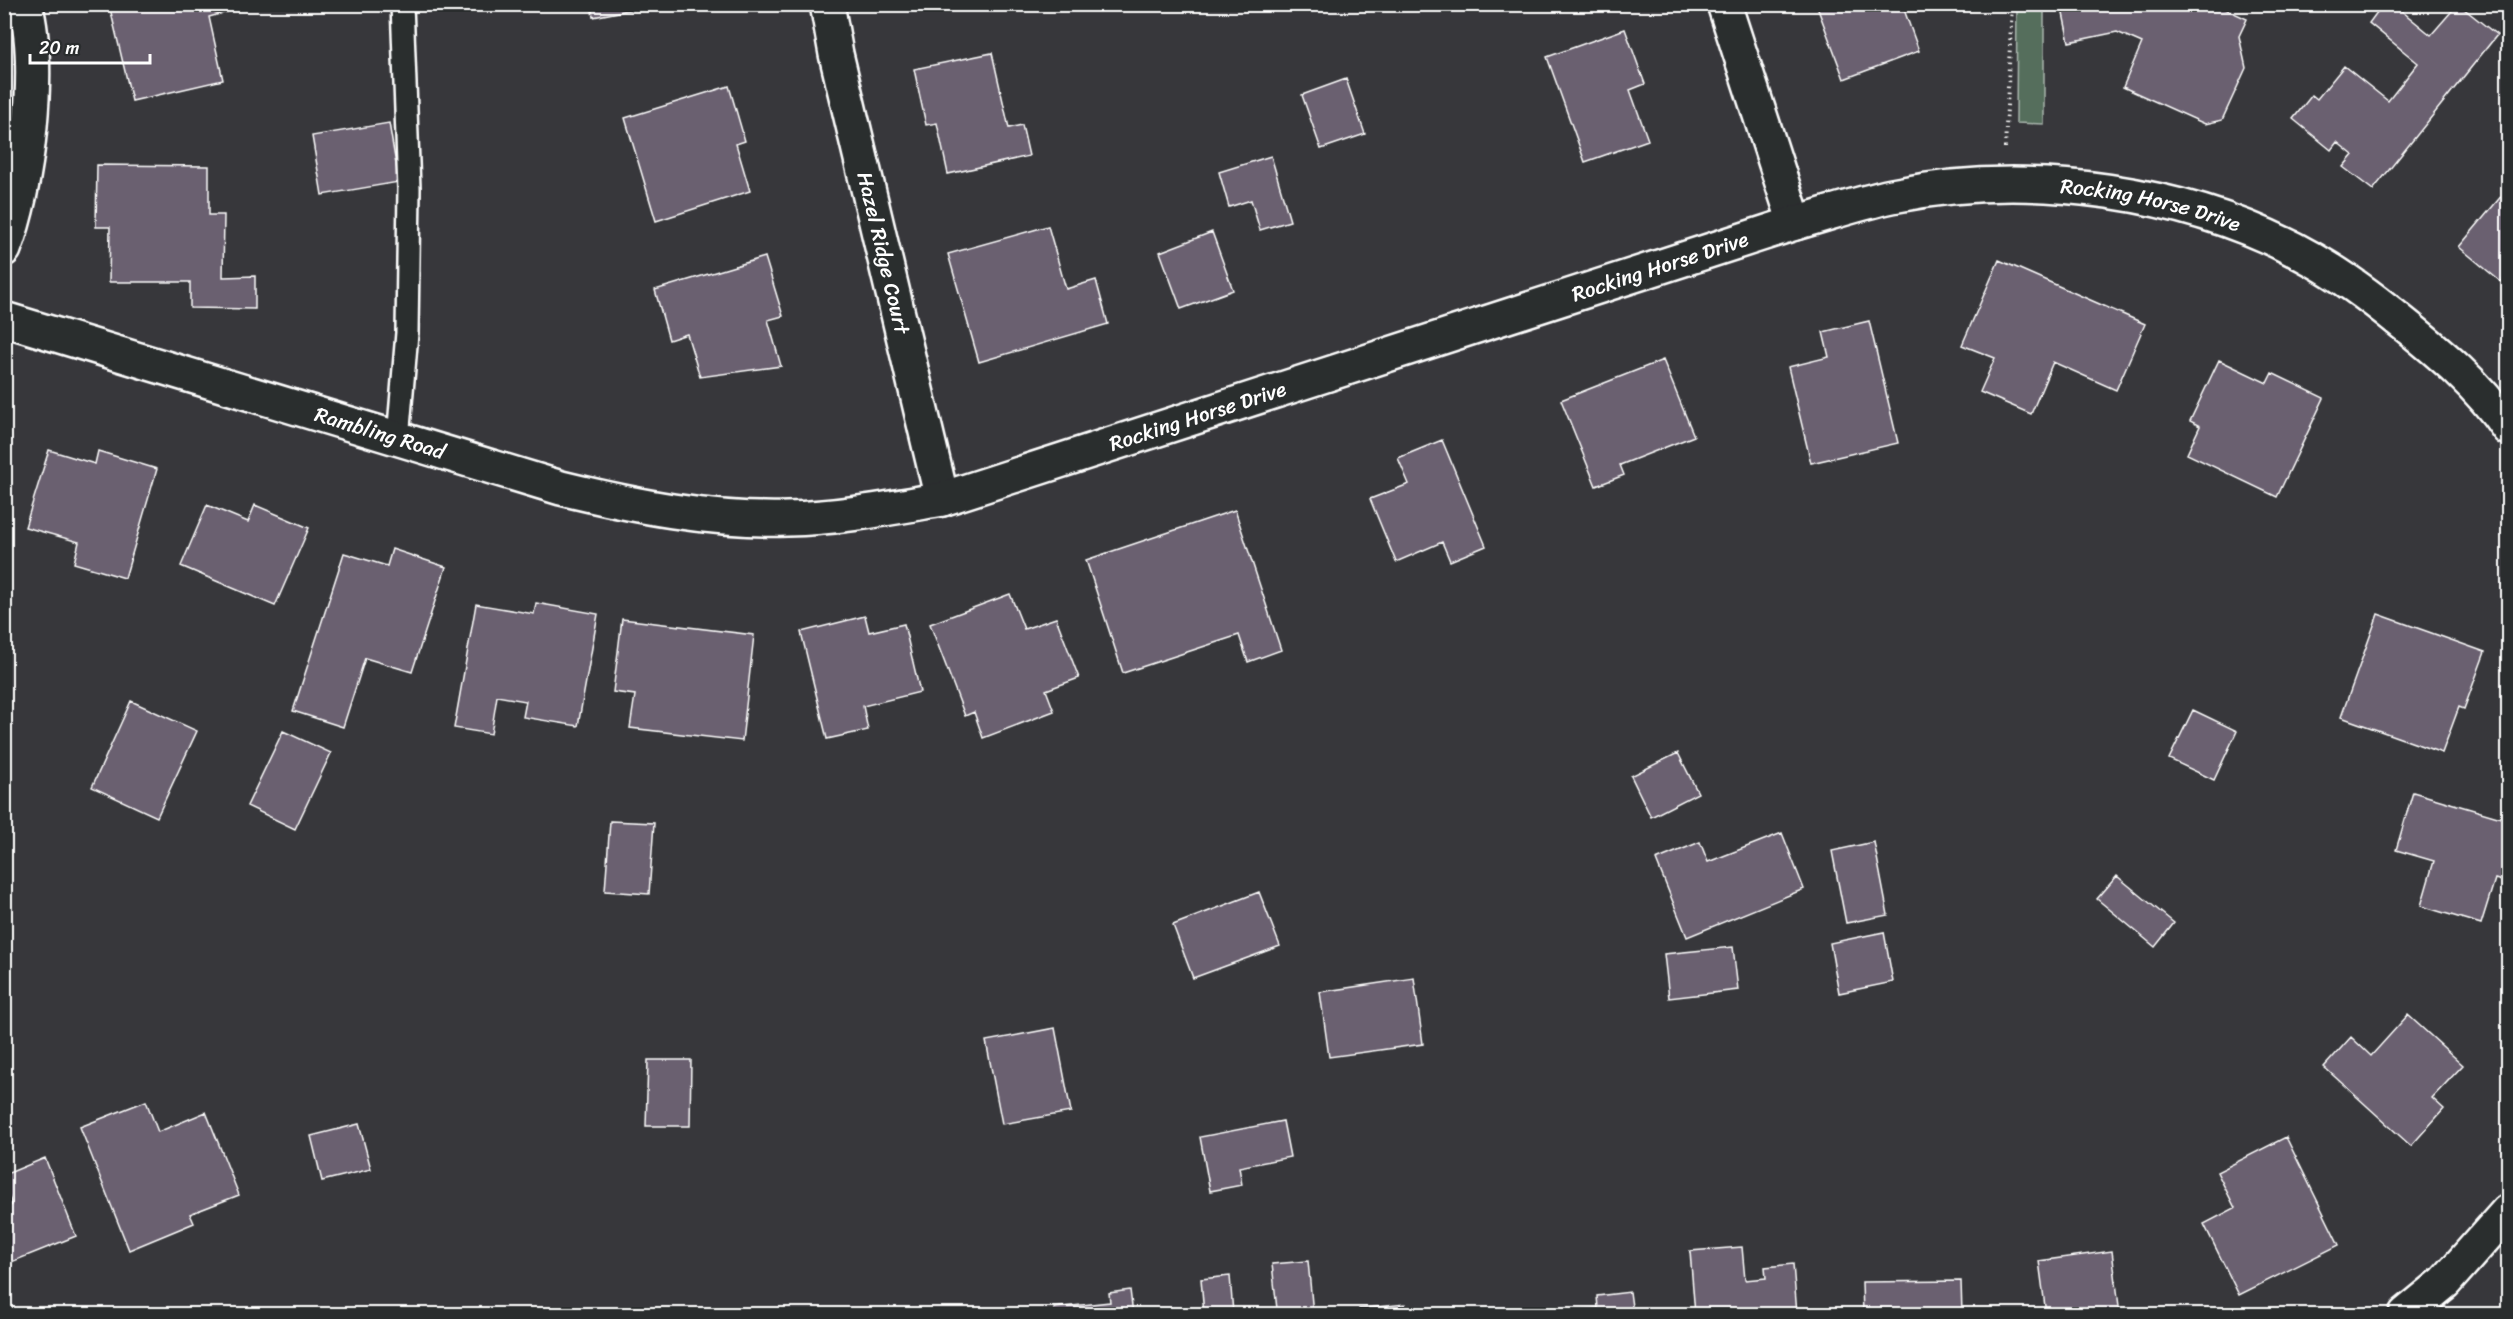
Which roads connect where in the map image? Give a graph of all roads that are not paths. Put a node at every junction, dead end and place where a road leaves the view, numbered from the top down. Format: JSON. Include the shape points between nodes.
{"nodes":[{"id":1,"x":25,"y":4,"type":"edge"},
{"id":2,"x":402,"y":4,"type":"edge"},
{"id":3,"x":827,"y":4,"type":"edge"},
{"id":4,"x":1724,"y":4,"type":"edge"},
{"id":5,"x":1795,"y":223,"type":"junction"},
{"id":6,"x":4,"y":249,"type":"edge"},
{"id":7,"x":4,"y":319,"type":"edge"},
{"id":8,"x":2508,"y":428,"type":"edge"},
{"id":9,"x":398,"y":439,"type":"junction"},
{"id":10,"x":942,"y":499,"type":"junction"},
{"id":11,"x":762,"y":518,"type":"joint"},
{"id":12,"x":2508,"y":1211,"type":"edge"},
{"id":13,"x":2406,"y":1314,"type":"edge"}],
"edges":[{"from":1,"to":6,"type":"street","via":[[30,25],[32,94],[25,170]]},
{"from":2,"to":9,"type":"lane","via":[[409,189],[407,333]]},
{"from":3,"to":10,"type":"street","name":"Hazel Ridge Court"},
{"from":4,"to":5,"type":"street"},
{"from":5,"to":8,"type":"street","name":"Rocking Horse Drive","via":[[1892,196],[1975,185],[2063,185],[2150,198],[2245,227],[2313,260],[2372,298],[2445,357]]},
{"from":5,"to":10,"type":"street","name":"Rocking Horse Drive"},
{"from":7,"to":9,"type":"street","name":"Rambling Road"},
{"from":9,"to":11,"type":"street","name":"Rambling Road","via":[[633,506]]},
{"from":10,"to":11,"type":"street","name":"Rocking Horse Drive","via":[[859,514]]},
{"from":12,"to":13,"type":"street","via":[[2445,1282]]}]}
